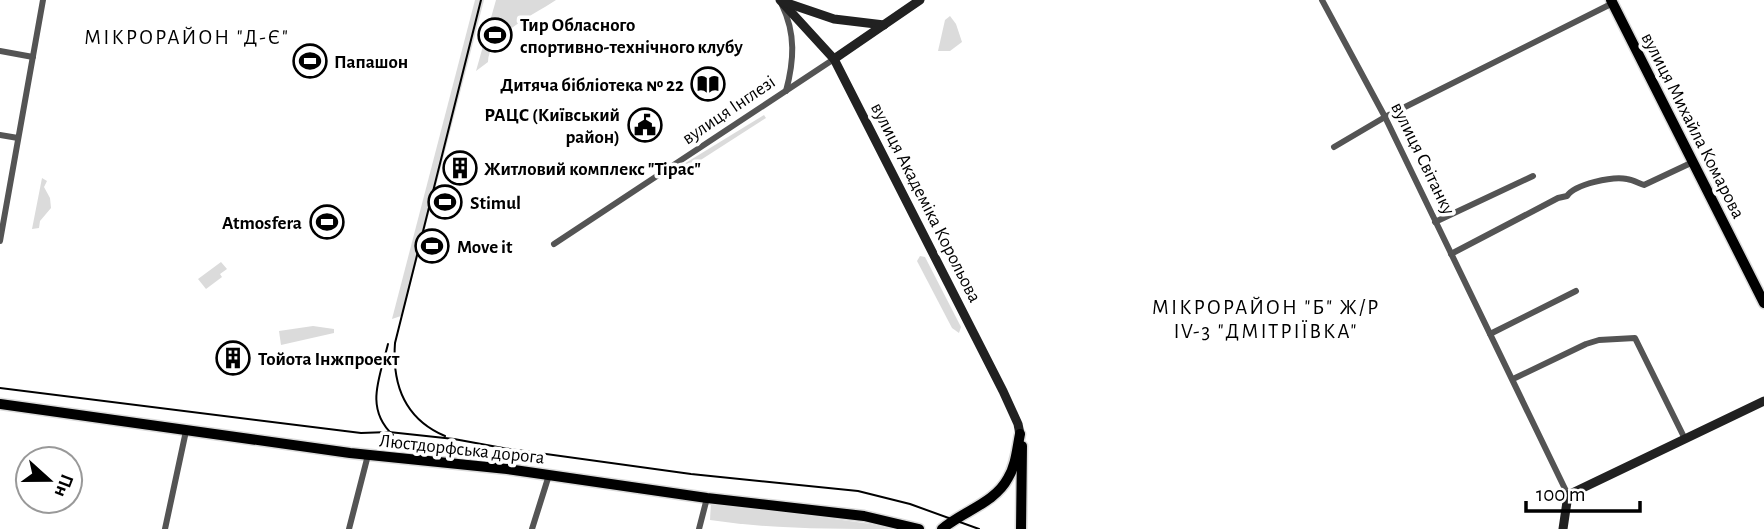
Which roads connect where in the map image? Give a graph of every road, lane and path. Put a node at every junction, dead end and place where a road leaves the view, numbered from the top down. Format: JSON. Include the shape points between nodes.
{"nodes":[{"id":1,"x":43,"y":0,"type":"edge"},
{"id":2,"x":780,"y":0,"type":"edge"},
{"id":3,"x":920,"y":0,"type":"edge"},
{"id":4,"x":1322,"y":0,"type":"edge"},
{"id":5,"x":1612,"y":2,"type":"edge"},
{"id":6,"x":884,"y":25,"type":"junction"},
{"id":7,"x":0,"y":51,"type":"edge"},
{"id":8,"x":33,"y":57,"type":"junction"},
{"id":9,"x":834,"y":59,"type":"junction"},
{"id":10,"x":786,"y":91,"type":"junction"},
{"id":11,"x":1385,"y":117,"type":"junction"},
{"id":12,"x":0,"y":135,"type":"edge"},
{"id":13,"x":18,"y":138,"type":"junction"},
{"id":14,"x":1334,"y":146,"type":"dead end"},
{"id":15,"x":1693,"y":162,"type":"junction"},
{"id":16,"x":1533,"y":176,"type":"dead end"},
{"id":17,"x":2,"y":221,"type":"edge"},
{"id":18,"x":1435,"y":222,"type":"junction"},
{"id":19,"x":0,"y":241,"type":"edge"},
{"id":20,"x":554,"y":244,"type":"dead end"},
{"id":21,"x":1451,"y":254,"type":"junction"},
{"id":22,"x":1576,"y":291,"type":"dead end"},
{"id":23,"x":1764,"y":303,"type":"edge"},
{"id":24,"x":1490,"y":334,"type":"junction"},
{"id":25,"x":1513,"y":379,"type":"junction"},
{"id":26,"x":1764,"y":401,"type":"edge"},
{"id":27,"x":0,"y":404,"type":"edge"},
{"id":28,"x":186,"y":431,"type":"junction"},
{"id":29,"x":1020,"y":434,"type":"junction"},
{"id":30,"x":1685,"y":439,"type":"junction"},
{"id":31,"x":368,"y":455,"type":"junction"},
{"id":32,"x":549,"y":475,"type":"junction"},
{"id":33,"x":995,"y":494,"type":"junction"},
{"id":34,"x":1568,"y":495,"type":"junction"},
{"id":35,"x":707,"y":498,"type":"junction"},
{"id":36,"x":1020,"y":500,"type":"junction"},
{"id":37,"x":165,"y":529,"type":"edge"},
{"id":38,"x":349,"y":529,"type":"edge"},
{"id":39,"x":532,"y":529,"type":"edge"},
{"id":40,"x":699,"y":529,"type":"edge"},
{"id":41,"x":919,"y":529,"type":"edge"},
{"id":42,"x":942,"y":529,"type":"edge"},
{"id":43,"x":1021,"y":529,"type":"edge"},
{"id":44,"x":1563,"y":529,"type":"edge"}],
"edges":[{"from":1,"to":8,"type":"street"},
{"from":2,"to":6,"type":"main road","via":[[834,19]]},
{"from":2,"to":9,"type":"main road","name":"вулиця Академіка Корольова"},
{"from":2,"to":10,"type":"street","via":[[792,33],[792,70]]},
{"from":3,"to":6,"type":"main road","name":"вулиця Інглезі"},
{"from":4,"to":11,"type":"street","name":"вулиця Світанку"},
{"from":5,"to":11,"type":"street"},
{"from":5,"to":15,"type":"main road","name":"вулиця Михайла Комарова"},
{"from":6,"to":9,"type":"main road","name":"вулиця Інглезі"},
{"from":7,"to":8,"type":"street"},
{"from":8,"to":13,"type":"street"},
{"from":9,"to":10,"type":"street","name":"вулиця Інглезі"},
{"from":9,"to":29,"type":"main road","name":"вулиця Академіка Корольова","via":[[1014,413]]},
{"from":10,"to":20,"type":"street","name":"вулиця Інглезі"},
{"from":11,"to":14,"type":"street"},
{"from":11,"to":18,"type":"street","name":"вулиця Світанку"},
{"from":12,"to":13,"type":"street"},
{"from":13,"to":17,"type":"street"},
{"from":15,"to":21,"type":"street","via":[[1644,185],[1623,178],[1581,185]]},
{"from":15,"to":23,"type":"main road","name":"вулиця Михайла Комарова"},
{"from":16,"to":18,"type":"street"},
{"from":17,"to":19,"type":"street"},
{"from":18,"to":21,"type":"street","name":"вулиця Світанку"},
{"from":21,"to":24,"type":"street","name":"вулиця Світанку"},
{"from":22,"to":24,"type":"street"},
{"from":24,"to":25,"type":"street","name":"вулиця Світанку"},
{"from":25,"to":30,"type":"street","via":[[1586,344],[1635,338]]},
{"from":25,"to":34,"type":"street","name":"вулиця Світанку"},
{"from":26,"to":30,"type":"main road"},
{"from":27,"to":28,"type":"main road","name":"Люстдорфська дорога"},
{"from":28,"to":31,"type":"main road","name":"Люстдорфська дорога"},
{"from":28,"to":37,"type":"street"},
{"from":29,"to":33,"type":"main road","via":[[1009,477]]},
{"from":29,"to":36,"type":"main road"},
{"from":30,"to":34,"type":"main road"},
{"from":31,"to":32,"type":"main road","name":"Люстдорфська дорога"},
{"from":31,"to":38,"type":"street"},
{"from":32,"to":35,"type":"main road","name":"Люстдорфська дорога"},
{"from":32,"to":39,"type":"street"},
{"from":33,"to":36,"type":"main road","via":[[1004,491]]},
{"from":33,"to":42,"type":"main road"},
{"from":34,"to":44,"type":"main road"},
{"from":35,"to":40,"type":"street"},
{"from":35,"to":41,"type":"main road","name":"Люстдорфська дорога","via":[[877,517]]},
{"from":36,"to":43,"type":"main road"}]}
